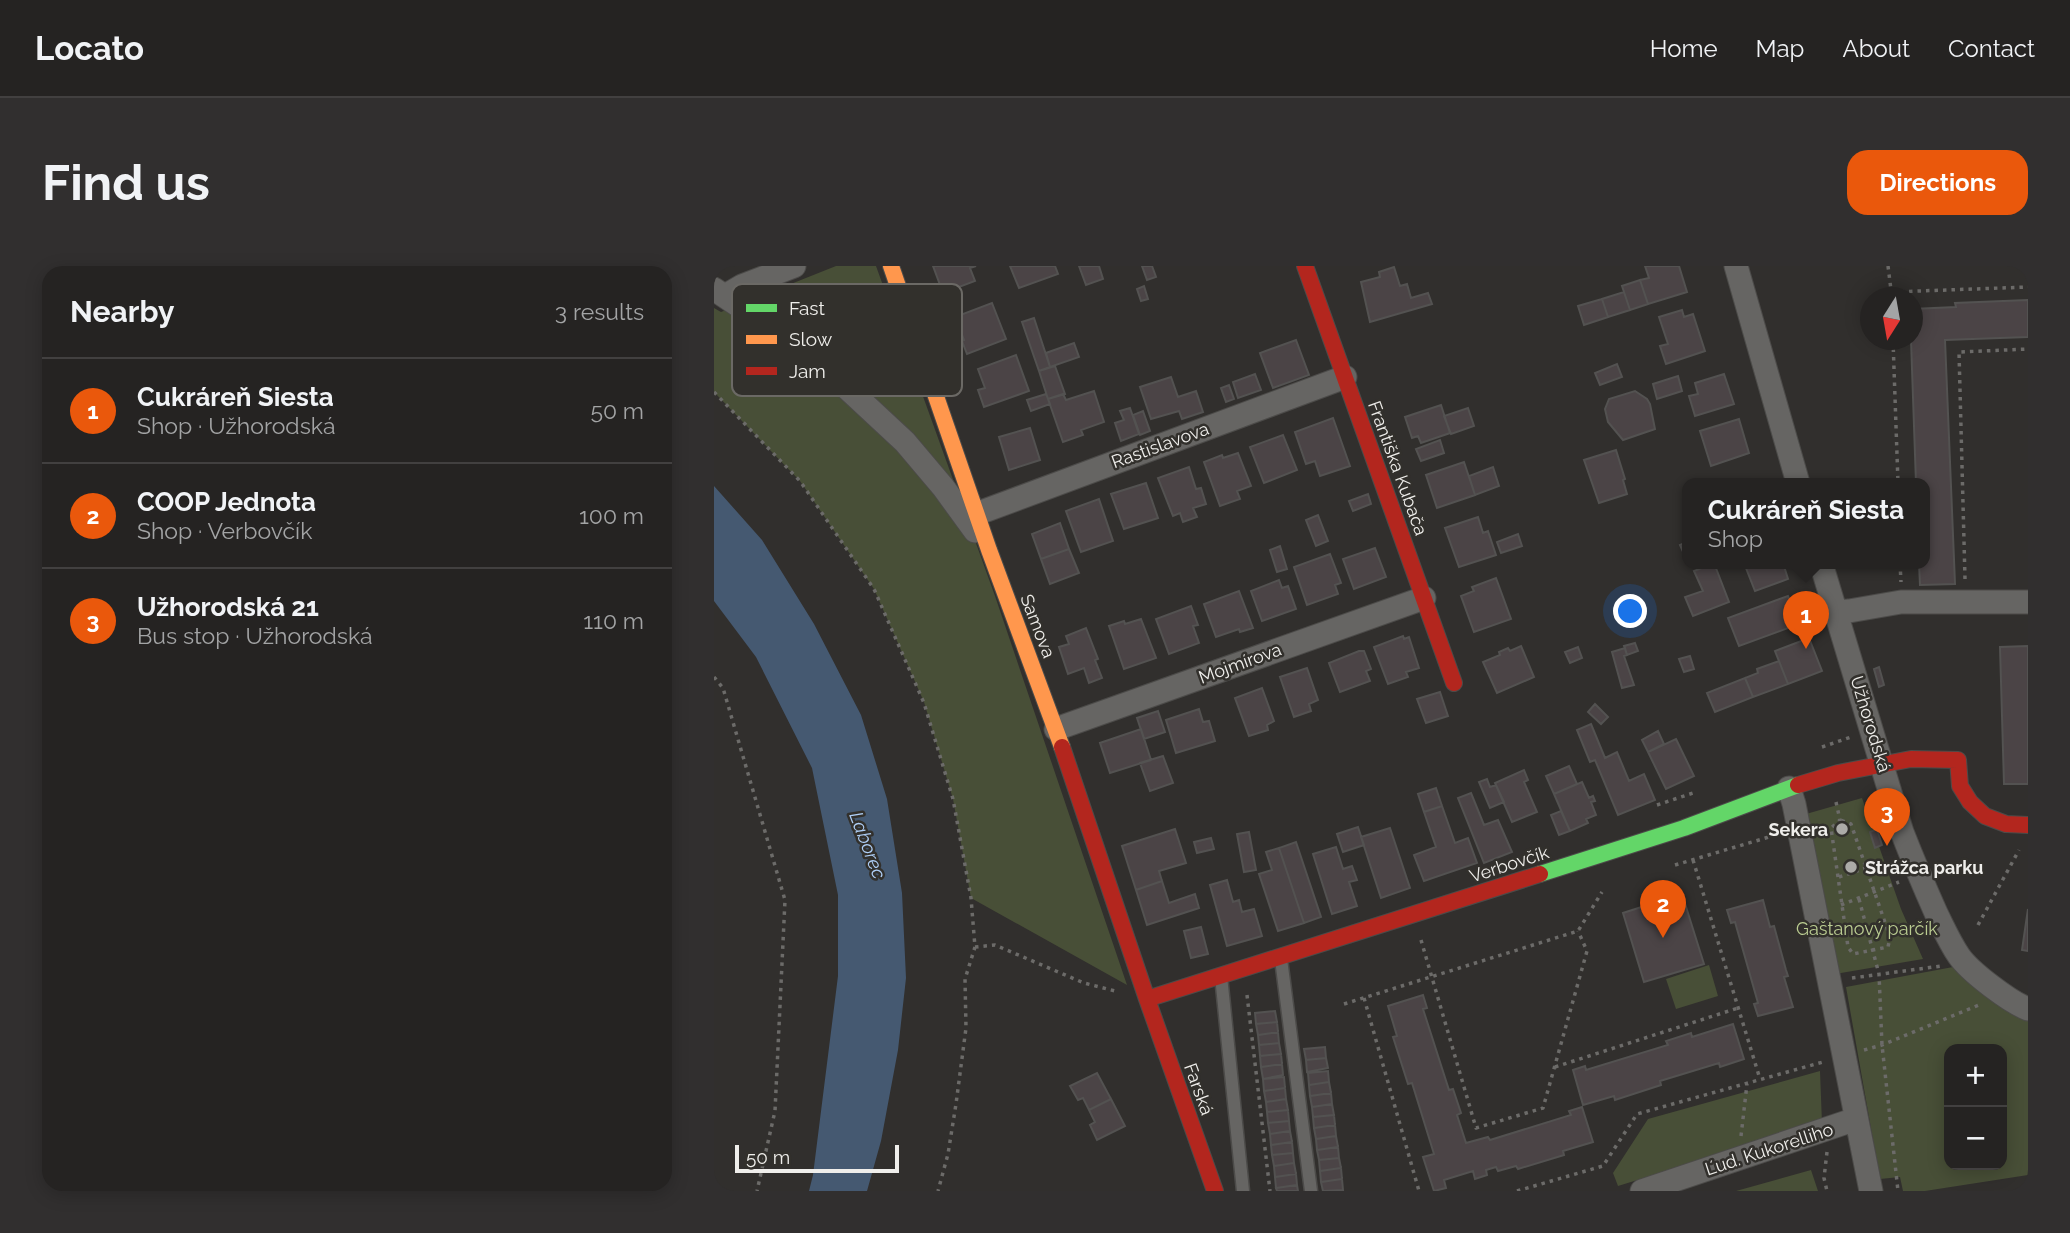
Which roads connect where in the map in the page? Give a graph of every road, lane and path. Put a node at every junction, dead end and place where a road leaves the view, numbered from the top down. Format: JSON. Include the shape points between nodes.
{"nodes":[{"id":1,"x":794,"y":266,"type":"edge"},
{"id":2,"x":891,"y":266,"type":"edge"},
{"id":3,"x":1305,"y":266,"type":"edge"},
{"id":4,"x":1736,"y":266,"type":"edge"},
{"id":5,"x":1888,"y":266,"type":"edge"},
{"id":6,"x":747,"y":284,"type":"edge"},
{"id":7,"x":897,"y":284,"type":"edge"},
{"id":8,"x":1891,"y":287,"type":"edge"},
{"id":9,"x":2028,"y":287,"type":"edge"},
{"id":10,"x":1923,"y":291,"type":"edge"},
{"id":11,"x":2028,"y":349,"type":"edge"},
{"id":12,"x":1893,"y":350,"type":"edge"},
{"id":13,"x":1345,"y":377,"type":"junction"},
{"id":14,"x":714,"y":392,"type":"edge"},
{"id":15,"x":856,"y":396,"type":"edge"},
{"id":16,"x":936,"y":396,"type":"edge"},
{"id":17,"x":1797,"y":478,"type":"edge"},
{"id":18,"x":1898,"y":478,"type":"edge"},
{"id":19,"x":976,"y":514,"type":"junction"},
{"id":20,"x":989,"y":550,"type":"junction"},
{"id":21,"x":1823,"y":569,"type":"edge"},
{"id":22,"x":1424,"y":598,"type":"junction"},
{"id":23,"x":1966,"y":602,"type":"junction"},
{"id":24,"x":2028,"y":602,"type":"edge"},
{"id":25,"x":1835,"y":612,"type":"junction"},
{"id":26,"x":714,"y":677,"type":"edge"},
{"id":27,"x":1454,"y":683,"type":"dead end"},
{"id":28,"x":1056,"y":729,"type":"junction"},
{"id":29,"x":1882,"y":763,"type":"junction"},
{"id":30,"x":1789,"y":788,"type":"junction"},
{"id":31,"x":1835,"y":797,"type":"dead end"},
{"id":32,"x":1796,"y":816,"type":"junction"},
{"id":33,"x":1840,"y":820,"type":"junction"},
{"id":34,"x":2028,"y":825,"type":"edge"},
{"id":35,"x":2022,"y":846,"type":"dead end"},
{"id":36,"x":1693,"y":860,"type":"junction"},
{"id":37,"x":1675,"y":865,"type":"dead end"},
{"id":38,"x":1866,"y":868,"type":"junction"},
{"id":39,"x":1839,"y":877,"type":"junction"},
{"id":40,"x":1903,"y":881,"type":"dead end"},
{"id":41,"x":1602,"y":892,"type":"dead end"},
{"id":42,"x":1875,"y":892,"type":"junction"},
{"id":43,"x":1859,"y":899,"type":"junction"},
{"id":44,"x":1843,"y":905,"type":"junction"},
{"id":45,"x":1815,"y":913,"type":"junction"},
{"id":46,"x":1414,"y":914,"type":"junction"},
{"id":47,"x":1978,"y":925,"type":"dead end"},
{"id":48,"x":1578,"y":931,"type":"junction"},
{"id":49,"x":975,"y":947,"type":"junction"},
{"id":50,"x":1873,"y":951,"type":"junction"},
{"id":51,"x":1281,"y":957,"type":"junction"},
{"id":52,"x":1942,"y":966,"type":"dead end"},
{"id":53,"x":1244,"y":968,"type":"junction"},
{"id":54,"x":1879,"y":974,"type":"junction"},
{"id":55,"x":1221,"y":976,"type":"junction"},
{"id":56,"x":1432,"y":977,"type":"junction"},
{"id":57,"x":1829,"y":982,"type":"junction"},
{"id":58,"x":1364,"y":998,"type":"junction"},
{"id":59,"x":1147,"y":999,"type":"junction"},
{"id":60,"x":1345,"y":1004,"type":"dead end"},
{"id":61,"x":1979,"y":1005,"type":"dead end"},
{"id":62,"x":1738,"y":1008,"type":"junction"},
{"id":63,"x":2028,"y":1009,"type":"edge"},
{"id":64,"x":1882,"y":1045,"type":"junction"},
{"id":65,"x":1843,"y":1056,"type":"junction"},
{"id":66,"x":1555,"y":1067,"type":"junction"},
{"id":67,"x":1760,"y":1080,"type":"junction"},
{"id":68,"x":1747,"y":1083,"type":"junction"},
{"id":69,"x":1856,"y":1119,"type":"junction"},
{"id":70,"x":1738,"y":1159,"type":"junction"},
{"id":71,"x":757,"y":1191,"type":"edge"},
{"id":72,"x":938,"y":1191,"type":"edge"},
{"id":73,"x":1215,"y":1191,"type":"edge"},
{"id":74,"x":1243,"y":1191,"type":"edge"},
{"id":75,"x":1270,"y":1191,"type":"edge"},
{"id":76,"x":1311,"y":1191,"type":"edge"},
{"id":77,"x":1419,"y":1191,"type":"edge"},
{"id":78,"x":1517,"y":1191,"type":"edge"},
{"id":79,"x":1642,"y":1191,"type":"edge"},
{"id":80,"x":1871,"y":1191,"type":"edge"},
{"id":81,"x":1898,"y":1191,"type":"edge"}],
"edges":[{"from":1,"to":6,"type":"street"},
{"from":2,"to":7,"type":"street","name":"Samova"},
{"from":3,"to":13,"type":"street","name":"Františka Kubača"},
{"from":4,"to":17,"type":"street"},
{"from":5,"to":8,"type":"path"},
{"from":9,"to":10,"type":"path"},
{"from":11,"to":23,"type":"path","via":[[1959,352]]},
{"from":12,"to":18,"type":"path"},
{"from":13,"to":19,"type":"street","name":"Rastislavova"},
{"from":13,"to":22,"type":"street","name":"Františka Kubača"},
{"from":14,"to":49,"type":"path","via":[[800,481],[874,589],[924,702],[953,799]]},
{"from":15,"to":20,"type":"street","via":[[905,442]]},
{"from":16,"to":19,"type":"street","name":"Samova"},
{"from":19,"to":20,"type":"street","name":"Samova"},
{"from":20,"to":28,"type":"street","name":"Samova"},
{"from":21,"to":25,"type":"street","name":"Užhorodská"},
{"from":22,"to":27,"type":"street","name":"Františka Kubača"},
{"from":22,"to":28,"type":"street","name":"Mojmírova"},
{"from":23,"to":24,"type":"street"},
{"from":23,"to":25,"type":"street","via":[[1901,602]]},
{"from":25,"to":29,"type":"street","name":"Užhorodská"},
{"from":26,"to":71,"type":"path","via":[[723,688],[785,900],[775,1111]]},
{"from":28,"to":59,"type":"street","name":"Samova"},
{"from":29,"to":30,"type":"street","name":"Verbovčík"},
{"from":29,"to":34,"type":"street","name":"Verbovčík","via":[[1958,760],[1960,786],[1984,816]]},
{"from":29,"to":63,"type":"street","name":"Užhorodská","via":[[1917,872],[1960,958]]},
{"from":30,"to":32,"type":"street"},
{"from":30,"to":46,"type":"street","name":"Verbovčík","via":[[1684,828]]},
{"from":31,"to":33,"type":"path"},
{"from":32,"to":36,"type":"path","via":[[1780,833]]},
{"from":32,"to":45,"type":"street"},
{"from":33,"to":38,"type":"path","via":[[1851,824]]},
{"from":33,"to":39,"type":"path","via":[[1831,828]]},
{"from":35,"to":47,"type":"path"},
{"from":36,"to":37,"type":"path"},
{"from":36,"to":62,"type":"path"},
{"from":38,"to":39,"type":"path"},
{"from":38,"to":42,"type":"path"},
{"from":39,"to":44,"type":"path"},
{"from":40,"to":42,"type":"path"},
{"from":41,"to":48,"type":"path"},
{"from":42,"to":43,"type":"path"},
{"from":42,"to":50,"type":"path","via":[[1890,937],[1888,947]]},
{"from":43,"to":44,"type":"path"},
{"from":43,"to":50,"type":"path"},
{"from":44,"to":45,"type":"path"},
{"from":44,"to":50,"type":"path","via":[[1848,947],[1853,954]]},
{"from":45,"to":57,"type":"street"},
{"from":46,"to":51,"type":"street","name":"Verbovčík"},
{"from":46,"to":56,"type":"path"},
{"from":48,"to":56,"type":"path"},
{"from":48,"to":66,"type":"path","via":[[1587,951]]},
{"from":49,"to":59,"type":"path","via":[[995,946],[1084,983]]},
{"from":49,"to":72,"type":"path","via":[[965,979],[966,1028],[948,1154]]},
{"from":50,"to":54,"type":"path"},
{"from":51,"to":53,"type":"street","name":"Verbovčík"},
{"from":51,"to":76,"type":"lane"},
{"from":52,"to":54,"type":"path"},
{"from":53,"to":55,"type":"street","name":"Verbovčík"},
{"from":53,"to":75,"type":"path"},
{"from":54,"to":57,"type":"path"},
{"from":54,"to":64,"type":"path"},
{"from":55,"to":59,"type":"street","name":"Verbovčík"},
{"from":55,"to":74,"type":"lane"},
{"from":56,"to":58,"type":"path"},
{"from":56,"to":66,"type":"path","via":[[1476,1128],[1543,1108]]},
{"from":57,"to":65,"type":"street"},
{"from":58,"to":60,"type":"path"},
{"from":58,"to":77,"type":"path"},
{"from":59,"to":73,"type":"street","name":"Farská"},
{"from":61,"to":64,"type":"path"},
{"from":62,"to":66,"type":"path"},
{"from":62,"to":67,"type":"path"},
{"from":64,"to":65,"type":"path"},
{"from":64,"to":81,"type":"path"},
{"from":65,"to":67,"type":"path"},
{"from":65,"to":69,"type":"street"},
{"from":67,"to":68,"type":"path"},
{"from":68,"to":70,"type":"path"},
{"from":68,"to":78,"type":"path","via":[[1637,1114],[1603,1166]]},
{"from":69,"to":70,"type":"street","name":"Ľud. Kukorelliho"},
{"from":69,"to":80,"type":"street"},
{"from":70,"to":79,"type":"street","name":"Ľud. Kukorelliho"}]}
